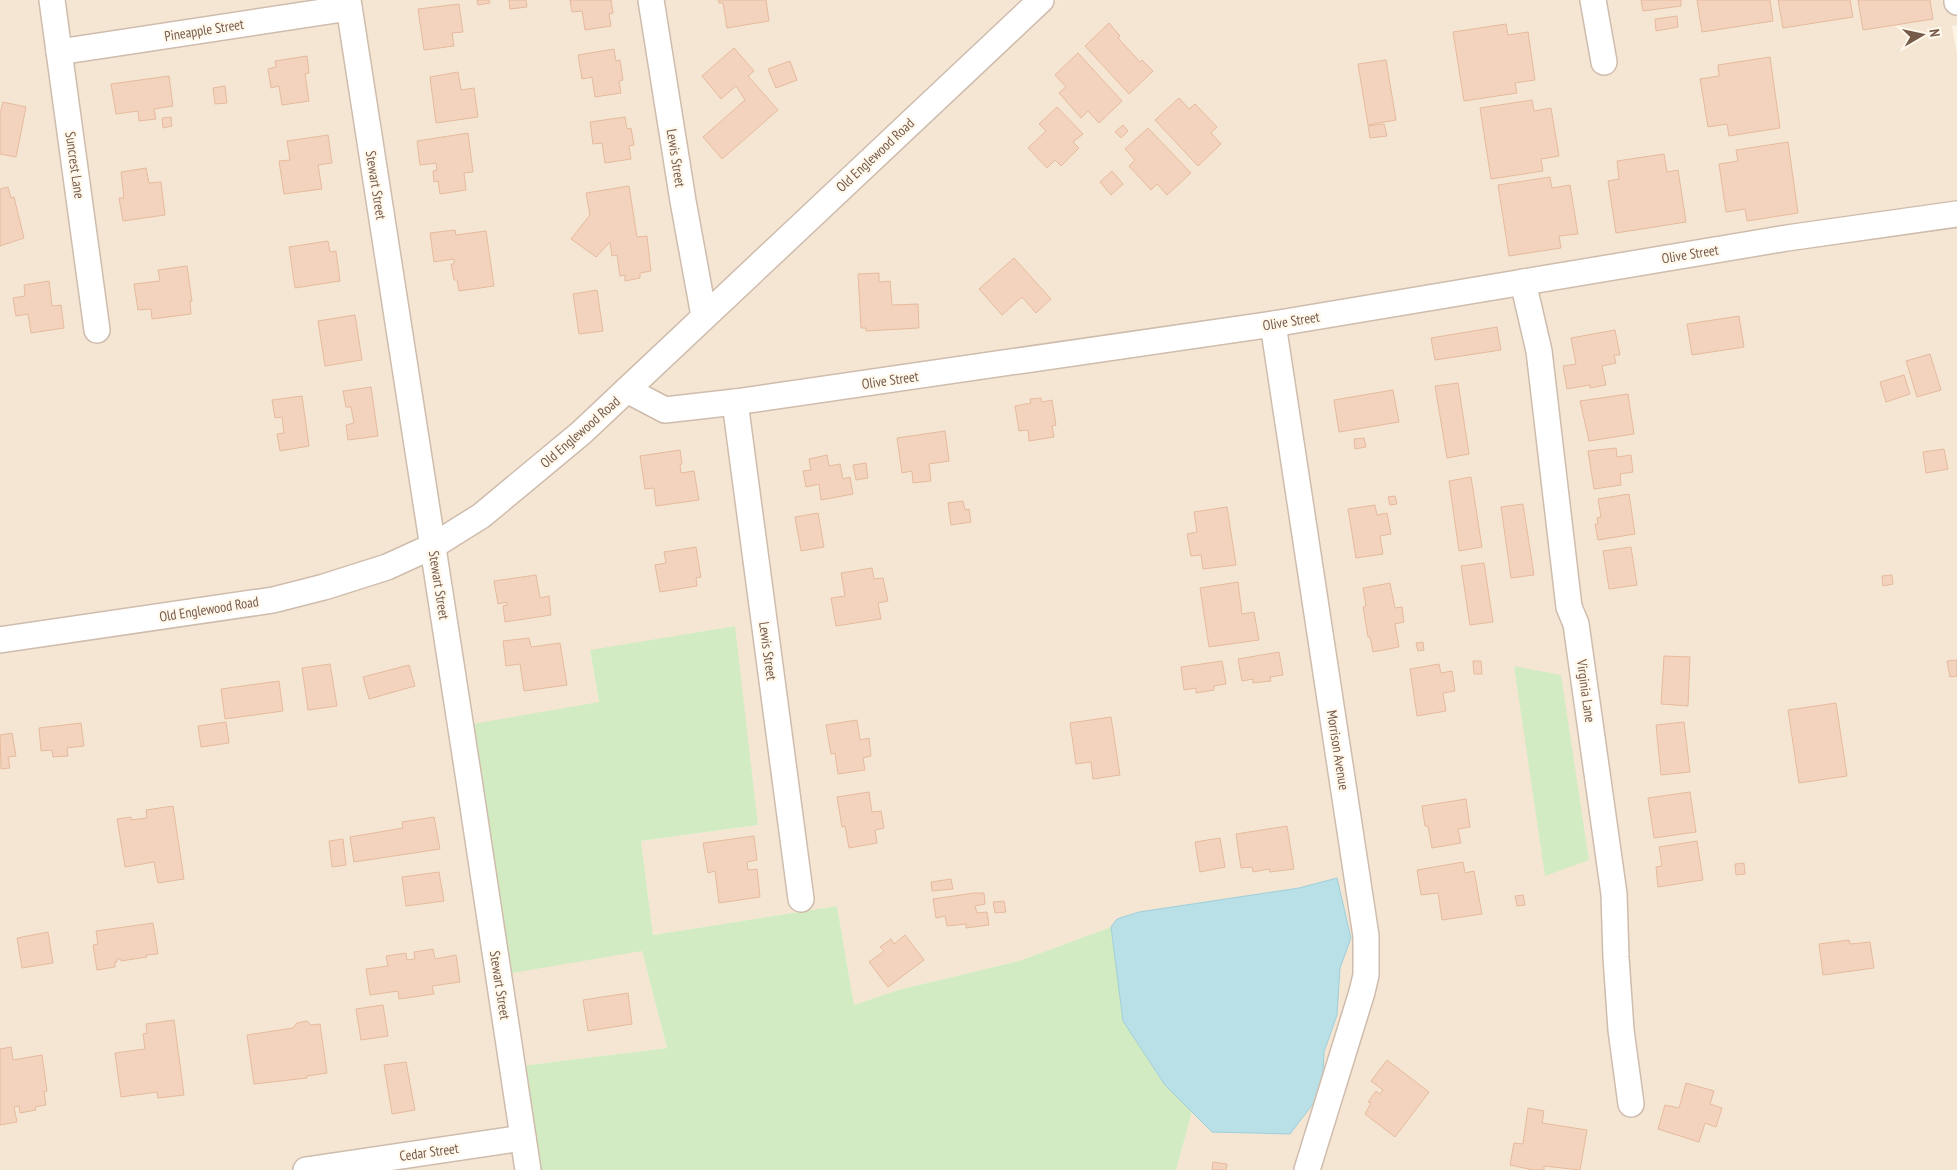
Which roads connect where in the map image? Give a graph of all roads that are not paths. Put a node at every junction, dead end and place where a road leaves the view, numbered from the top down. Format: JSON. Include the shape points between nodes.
{"nodes":[{"id":1,"x":52,"y":0,"type":"edge"},
{"id":2,"x":651,"y":0,"type":"edge"},
{"id":3,"x":1041,"y":0,"type":"edge"},
{"id":4,"x":1593,"y":0,"type":"edge"},
{"id":5,"x":348,"y":4,"type":"edge"},
{"id":6,"x":59,"y":52,"type":"junction"},
{"id":7,"x":1604,"y":62,"type":"dead end"},
{"id":8,"x":1957,"y":214,"type":"edge"},
{"id":9,"x":1522,"y":282,"type":"junction"},
{"id":10,"x":704,"y":316,"type":"junction"},
{"id":11,"x":1273,"y":324,"type":"junction"},
{"id":12,"x":97,"y":330,"type":"dead end"},
{"id":13,"x":627,"y":390,"type":"junction"},
{"id":14,"x":735,"y":402,"type":"junction"},
{"id":15,"x":433,"y":546,"type":"junction"},
{"id":16,"x":0,"y":640,"type":"edge"},
{"id":17,"x":801,"y":898,"type":"dead end"},
{"id":18,"x":1632,"y":1104,"type":"dead end"},
{"id":19,"x":523,"y":1138,"type":"junction"},
{"id":20,"x":306,"y":1170,"type":"edge"},
{"id":21,"x":528,"y":1170,"type":"edge"},
{"id":22,"x":1307,"y":1170,"type":"edge"}],
"edges":[{"from":1,"to":6,"type":"street","name":"Suncrest Lane"},
{"from":2,"to":10,"type":"street","name":"Lewis Street"},
{"from":3,"to":10,"type":"street","name":"Old Englewood Road"},
{"from":4,"to":7,"type":"street"},
{"from":5,"to":6,"type":"street","name":"Pineapple Street"},
{"from":5,"to":15,"type":"street","name":"Stewart Street"},
{"from":6,"to":12,"type":"street","name":"Suncrest Lane"},
{"from":8,"to":9,"type":"street","name":"Olive Street","via":[[1787,238]]},
{"from":9,"to":11,"type":"street","name":"Olive Street"},
{"from":9,"to":18,"type":"street","name":"Virginia Lane","via":[[1539,351],[1569,608],[1576,624],[1613,885],[1621,1030]]},
{"from":10,"to":13,"type":"street","name":"Old Englewood Road"},
{"from":11,"to":14,"type":"street","name":"Olive Street"},
{"from":11,"to":22,"type":"street","name":"Morrison Avenue","via":[[1366,936],[1366,975],[1362,992]]},
{"from":13,"to":14,"type":"street","name":"Olive Street","via":[[665,410]]},
{"from":13,"to":15,"type":"street","name":"Old Englewood Road","via":[[581,433],[480,516]]},
{"from":14,"to":17,"type":"street","name":"Lewis Street"},
{"from":15,"to":16,"type":"street","name":"Old Englewood Road","via":[[388,567],[273,600]]},
{"from":15,"to":19,"type":"street","name":"Stewart Street"},
{"from":19,"to":20,"type":"street","name":"Cedar Street"},
{"from":19,"to":21,"type":"street","name":"Stewart Street"}]}
